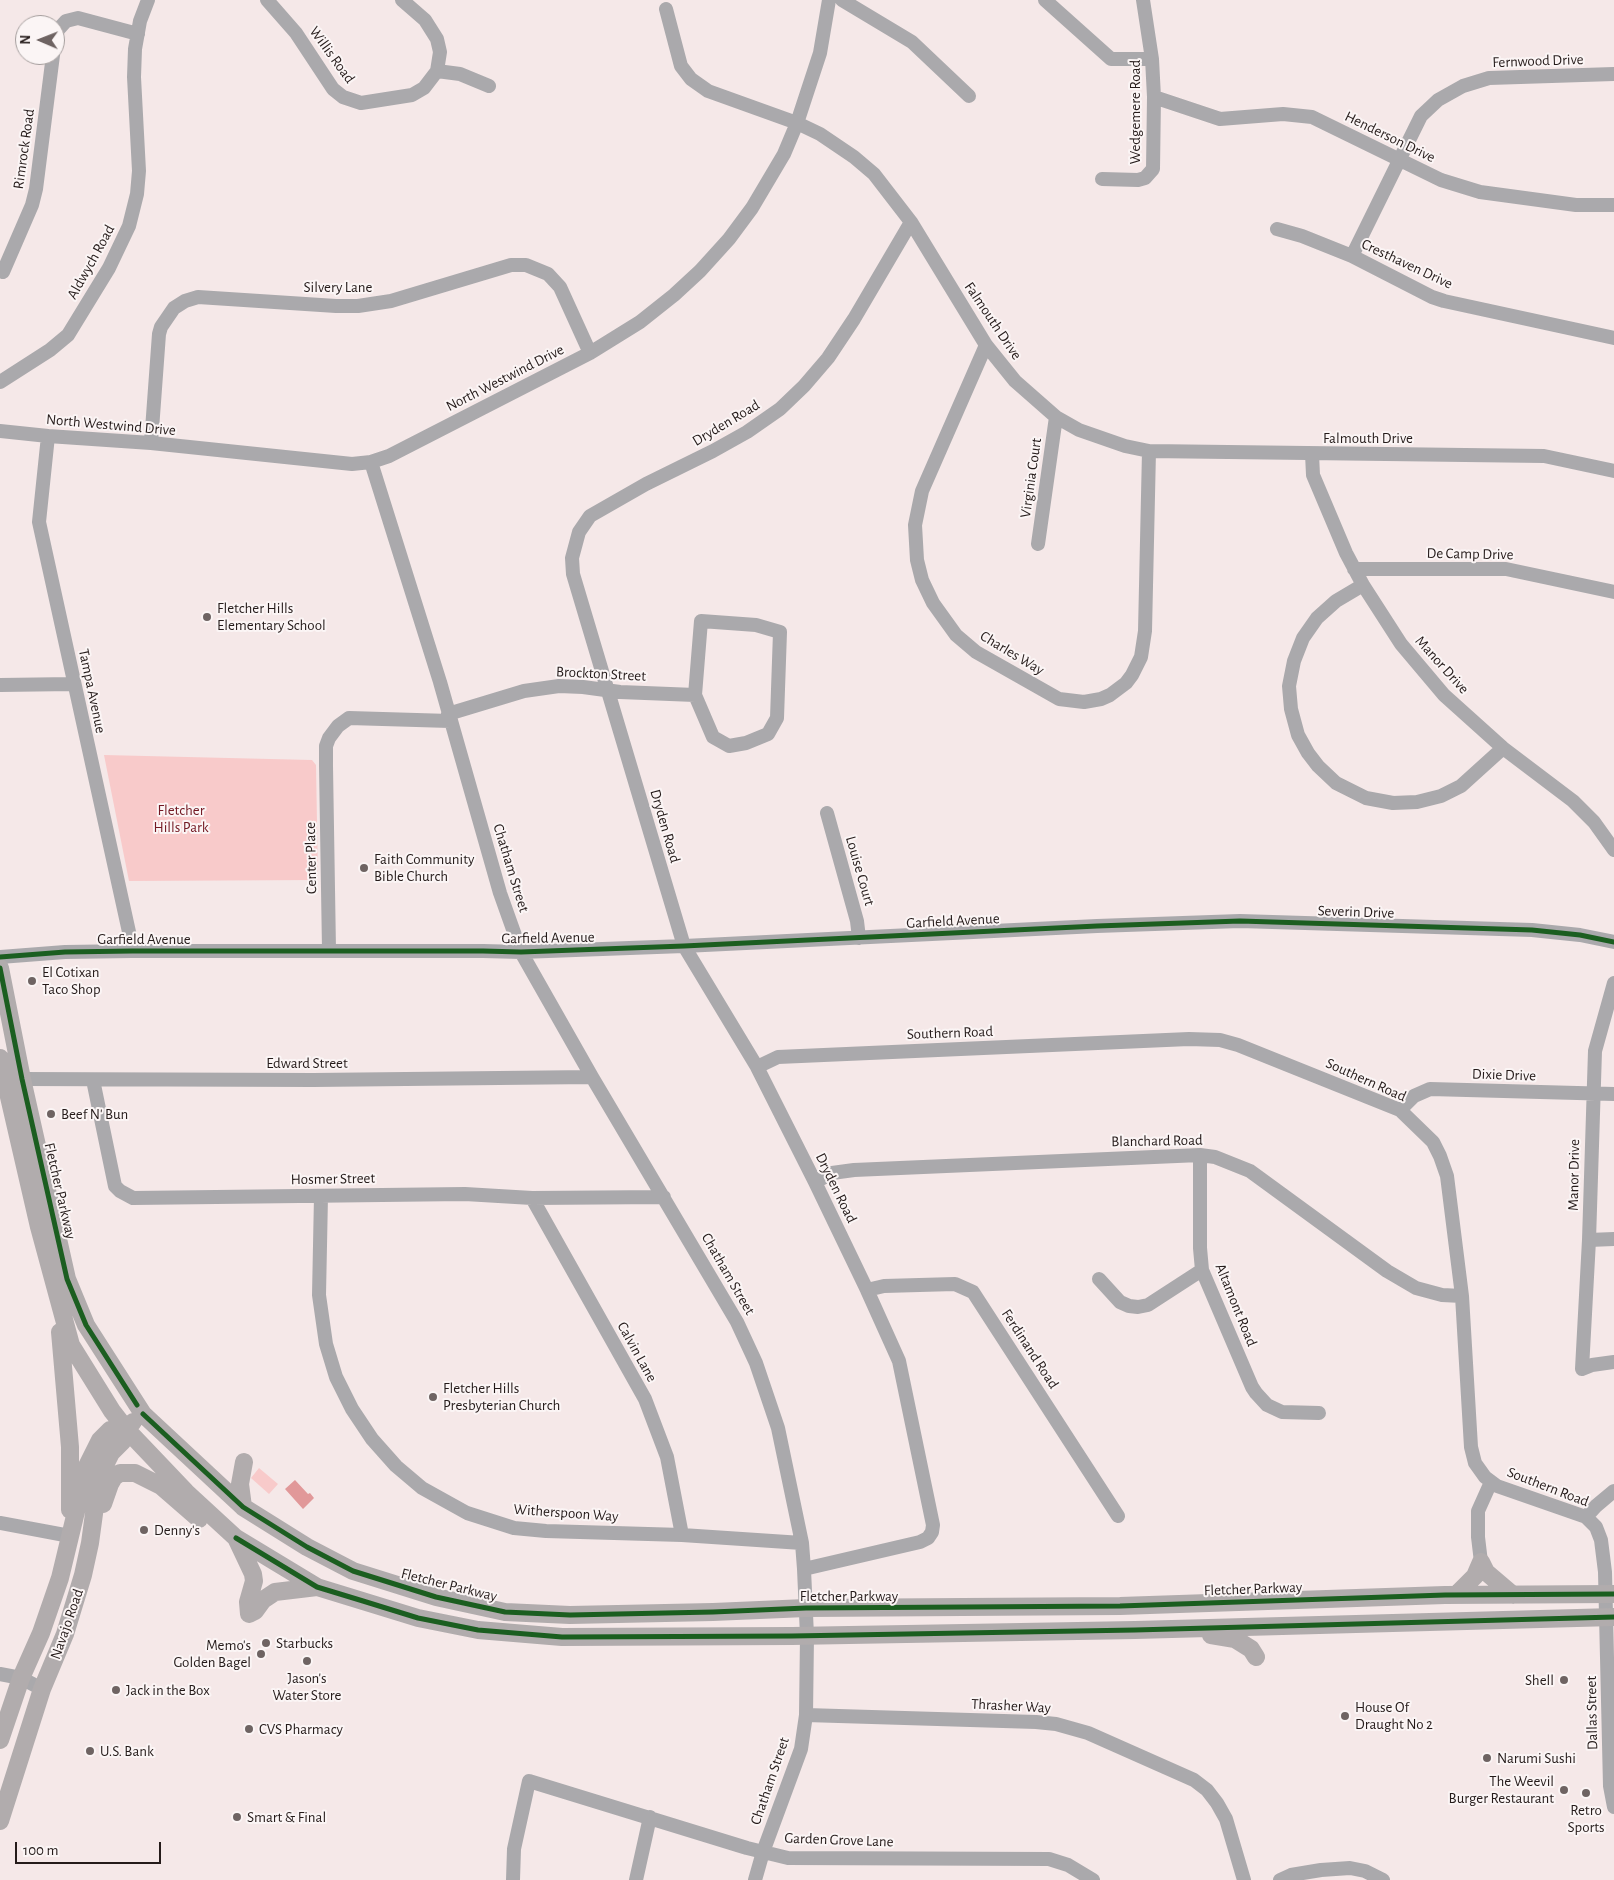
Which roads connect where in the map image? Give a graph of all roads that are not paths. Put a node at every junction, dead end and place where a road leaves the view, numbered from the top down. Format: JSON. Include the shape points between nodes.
{"nodes":[{"id":1,"x":148,"y":0,"type":"edge"},
{"id":2,"x":267,"y":0,"type":"edge"},
{"id":3,"x":402,"y":0,"type":"edge"},
{"id":4,"x":829,"y":0,"type":"edge"},
{"id":5,"x":842,"y":0,"type":"edge"},
{"id":6,"x":1045,"y":0,"type":"edge"},
{"id":7,"x":1143,"y":0,"type":"edge"},
{"id":8,"x":666,"y":9,"type":"dead end"},
{"id":9,"x":65,"y":22,"type":"edge"},
{"id":10,"x":138,"y":34,"type":"junction"},
{"id":11,"x":1152,"y":59,"type":"junction"},
{"id":12,"x":52,"y":65,"type":"edge"},
{"id":13,"x":437,"y":71,"type":"junction"},
{"id":14,"x":1614,"y":74,"type":"edge"},
{"id":15,"x":489,"y":86,"type":"dead end"},
{"id":16,"x":970,"y":96,"type":"dead end"},
{"id":17,"x":1154,"y":97,"type":"junction"},
{"id":18,"x":797,"y":123,"type":"junction"},
{"id":19,"x":1399,"y":158,"type":"junction"},
{"id":20,"x":1102,"y":179,"type":"dead end"},
{"id":21,"x":1614,"y":205,"type":"edge"},
{"id":22,"x":911,"y":222,"type":"junction"},
{"id":23,"x":1277,"y":229,"type":"dead end"},
{"id":24,"x":1352,"y":256,"type":"junction"},
{"id":25,"x":4,"y":272,"type":"dead end"},
{"id":26,"x":1614,"y":338,"type":"edge"},
{"id":27,"x":986,"y":345,"type":"junction"},
{"id":28,"x":590,"y":353,"type":"junction"},
{"id":29,"x":0,"y":382,"type":"edge"},
{"id":30,"x":1056,"y":417,"type":"junction"},
{"id":31,"x":0,"y":431,"type":"edge"},
{"id":32,"x":48,"y":436,"type":"junction"},
{"id":33,"x":151,"y":443,"type":"junction"},
{"id":34,"x":1149,"y":451,"type":"junction"},
{"id":35,"x":1312,"y":454,"type":"junction"},
{"id":36,"x":371,"y":462,"type":"junction"},
{"id":37,"x":1614,"y":471,"type":"edge"},
{"id":38,"x":1038,"y":544,"type":"dead end"},
{"id":39,"x":1354,"y":569,"type":"junction"},
{"id":40,"x":1363,"y":585,"type":"junction"},
{"id":41,"x":1614,"y":592,"type":"edge"},
{"id":42,"x":73,"y":684,"type":"junction"},
{"id":43,"x":0,"y":686,"type":"edge"},
{"id":44,"x":608,"y":691,"type":"junction"},
{"id":45,"x":695,"y":695,"type":"junction"},
{"id":46,"x":449,"y":718,"type":"junction"},
{"id":47,"x":1503,"y":748,"type":"junction"},
{"id":48,"x":326,"y":766,"type":"joint"},
{"id":49,"x":827,"y":813,"type":"dead end"},
{"id":50,"x":1614,"y":850,"type":"edge"},
{"id":51,"x":1097,"y":926,"type":"joint"},
{"id":52,"x":859,"y":938,"type":"junction"},
{"id":53,"x":1614,"y":942,"type":"edge"},
{"id":54,"x":684,"y":946,"type":"junction"},
{"id":55,"x":329,"y":950,"type":"junction"},
{"id":56,"x":132,"y":951,"type":"junction"},
{"id":57,"x":521,"y":952,"type":"junction"},
{"id":58,"x":0,"y":957,"type":"edge"},
{"id":59,"x":0,"y":968,"type":"edge"},
{"id":60,"x":1614,"y":983,"type":"edge"},
{"id":61,"x":0,"y":1044,"type":"edge"},
{"id":62,"x":0,"y":1058,"type":"edge"},
{"id":63,"x":757,"y":1067,"type":"junction"},
{"id":64,"x":592,"y":1077,"type":"junction"},
{"id":65,"x":22,"y":1079,"type":"junction"},
{"id":66,"x":93,"y":1080,"type":"junction"},
{"id":67,"x":1592,"y":1094,"type":"junction"},
{"id":68,"x":1614,"y":1094,"type":"edge"},
{"id":69,"x":1400,"y":1110,"type":"junction"},
{"id":70,"x":1200,"y":1154,"type":"junction"},
{"id":71,"x":816,"y":1182,"type":"junction"},
{"id":72,"x":321,"y":1196,"type":"junction"},
{"id":73,"x":664,"y":1196,"type":"junction"},
{"id":74,"x":532,"y":1198,"type":"junction"},
{"id":75,"x":1614,"y":1239,"type":"edge"},
{"id":76,"x":1589,"y":1240,"type":"junction"},
{"id":77,"x":1202,"y":1270,"type":"junction"},
{"id":78,"x":1099,"y":1279,"type":"dead end"},
{"id":79,"x":54,"y":1284,"type":"junction"},
{"id":80,"x":867,"y":1290,"type":"junction"},
{"id":81,"x":1462,"y":1296,"type":"junction"},
{"id":82,"x":1614,"y":1362,"type":"edge"},
{"id":83,"x":1319,"y":1413,"type":"dead end"},
{"id":84,"x":143,"y":1414,"type":"junction"},
{"id":85,"x":126,"y":1429,"type":"junction"},
{"id":86,"x":244,"y":1462,"type":"dead end"},
{"id":87,"x":1491,"y":1482,"type":"junction"},
{"id":88,"x":1614,"y":1490,"type":"edge"},
{"id":89,"x":243,"y":1507,"type":"junction"},
{"id":90,"x":1118,"y":1516,"type":"dead end"},
{"id":91,"x":1586,"y":1518,"type":"junction"},
{"id":92,"x":0,"y":1523,"type":"edge"},
{"id":93,"x":682,"y":1535,"type":"junction"},
{"id":94,"x":70,"y":1536,"type":"junction"},
{"id":95,"x":236,"y":1538,"type":"junction"},
{"id":96,"x":90,"y":1543,"type":"junction"},
{"id":97,"x":802,"y":1543,"type":"junction"},
{"id":98,"x":1481,"y":1562,"type":"junction"},
{"id":99,"x":804,"y":1569,"type":"junction"},
{"id":100,"x":318,"y":1587,"type":"junction"},
{"id":101,"x":1610,"y":1594,"type":"edge"},
{"id":102,"x":1456,"y":1595,"type":"junction"},
{"id":103,"x":1512,"y":1595,"type":"junction"},
{"id":104,"x":806,"y":1608,"type":"junction"},
{"id":105,"x":1610,"y":1617,"type":"edge"},
{"id":106,"x":1181,"y":1628,"type":"junction"},
{"id":107,"x":807,"y":1636,"type":"junction"},
{"id":108,"x":1256,"y":1657,"type":"dead end"},
{"id":109,"x":0,"y":1674,"type":"edge"},
{"id":110,"x":21,"y":1678,"type":"junction"},
{"id":111,"x":42,"y":1689,"type":"junction"},
{"id":112,"x":806,"y":1715,"type":"junction"},
{"id":113,"x":1611,"y":1722,"type":"edge"},
{"id":114,"x":0,"y":1740,"type":"edge"},
{"id":115,"x":1614,"y":1807,"type":"edge"},
{"id":116,"x":650,"y":1817,"type":"junction"},
{"id":117,"x":0,"y":1821,"type":"edge"},
{"id":118,"x":763,"y":1852,"type":"junction"},
{"id":119,"x":513,"y":1880,"type":"edge"},
{"id":120,"x":636,"y":1880,"type":"edge"},
{"id":121,"x":755,"y":1880,"type":"edge"},
{"id":122,"x":1093,"y":1880,"type":"edge"},
{"id":123,"x":1244,"y":1880,"type":"edge"},
{"id":124,"x":1280,"y":1880,"type":"edge"},
{"id":125,"x":1384,"y":1880,"type":"edge"}],
"edges":[{"from":1,"to":10,"type":"street","name":"Aldwych Road"},
{"from":2,"to":13,"type":"street","name":"Willis Road","via":[[296,33],[333,89],[349,100],[367,102],[412,95],[424,88]]},
{"from":3,"to":13,"type":"street","via":[[425,20],[434,33],[440,52]]},
{"from":4,"to":18,"type":"street","name":"North Westwind Drive","via":[[820,53]]},
{"from":5,"to":16,"type":"street","via":[[912,42]]},
{"from":6,"to":11,"type":"street","via":[[1111,60]]},
{"from":7,"to":11,"type":"street","name":"Wedgemere Road"},
{"from":8,"to":18,"type":"street","name":"Falmouth Drive","via":[[681,66],[691,79],[708,91]]},
{"from":9,"to":10,"type":"street","via":[[78,18]]},
{"from":10,"to":29,"type":"street","name":"Aldwych Road","via":[[134,76],[139,172],[129,226],[109,268],[68,334],[50,350]]},
{"from":11,"to":17,"type":"street","name":"Wedgemere Road"},
{"from":12,"to":25,"type":"street","name":"Rimrock Road","via":[[36,189]]},
{"from":13,"to":15,"type":"street","via":[[460,74]]},
{"from":14,"to":19,"type":"street","name":"Fernwood Drive","via":[[1495,77],[1463,86],[1438,100],[1421,116]]},
{"from":17,"to":19,"type":"street","name":"Henderson Drive","via":[[1220,119],[1283,114],[1312,118]]},
{"from":17,"to":20,"type":"street","name":"Wedgemere Road","via":[[1153,169],[1138,180]]},
{"from":18,"to":22,"type":"street","name":"Falmouth Drive","via":[[820,134],[874,174]]},
{"from":18,"to":28,"type":"street","name":"North Westwind Drive","via":[[784,154],[752,208],[700,271],[640,322]]},
{"from":19,"to":21,"type":"street","name":"Henderson Drive","via":[[1441,180],[1480,192],[1576,205]]},
{"from":19,"to":24,"type":"street","name":"Fernwood Drive"},
{"from":22,"to":27,"type":"street","name":"Falmouth Drive"},
{"from":22,"to":44,"type":"street","name":"Dryden Road","via":[[828,358],[780,409],[747,432],[590,516],[584,524],[573,551],[573,574]]},
{"from":23,"to":24,"type":"street","name":"Cresthaven Drive"},
{"from":24,"to":26,"type":"street","name":"Cresthaven Drive","via":[[1444,301]]},
{"from":27,"to":30,"type":"street","name":"Falmouth Drive","via":[[1015,381]]},
{"from":27,"to":34,"type":"street","name":"Charles Way","via":[[922,491],[915,525],[917,560],[930,598],[956,635],[976,652],[1059,699],[1084,702],[1101,699],[1126,683],[1141,657],[1145,631]]},
{"from":28,"to":33,"type":"street","name":"Silvery Lane","via":[[560,287],[548,274],[526,265],[511,265],[390,301],[358,306],[198,297],[174,308],[161,327]]},
{"from":28,"to":36,"type":"street","name":"North Westwind Drive","via":[[389,456]]},
{"from":30,"to":34,"type":"street","name":"Falmouth Drive","via":[[1079,430]]},
{"from":30,"to":38,"type":"street","name":"Virginia Court"},
{"from":31,"to":32,"type":"street","name":"North Westwind Drive"},
{"from":32,"to":33,"type":"street","name":"North Westwind Drive"},
{"from":32,"to":42,"type":"street","name":"Tampa Avenue","via":[[39,522]]},
{"from":33,"to":36,"type":"street","name":"North Westwind Drive","via":[[352,464]]},
{"from":34,"to":35,"type":"street","name":"Falmouth Drive"},
{"from":35,"to":37,"type":"street","name":"Falmouth Drive","via":[[1544,456]]},
{"from":35,"to":39,"type":"street","name":"Manor Drive","via":[[1313,476]]},
{"from":36,"to":46,"type":"street","name":"Chatham Street"},
{"from":39,"to":40,"type":"street","name":"Manor Drive"},
{"from":39,"to":41,"type":"street","name":"De Camp Drive","via":[[1506,569]]},
{"from":40,"to":47,"type":"street","name":"Manor Drive","via":[[1401,644],[1426,675]]},
{"from":40,"to":47,"type":"street","via":[[1336,601],[1317,618],[1303,638],[1294,661],[1290,686],[1292,716],[1303,746],[1318,766],[1336,783],[1358,795],[1381,802],[1411,803],[1441,796],[1461,786]]},
{"from":42,"to":43,"type":"street"},
{"from":42,"to":56,"type":"street","name":"Tampa Avenue"},
{"from":44,"to":45,"type":"street","name":"Brockton Street"},
{"from":44,"to":46,"type":"street","name":"Brockton Street","via":[[571,686],[524,691]]},
{"from":44,"to":54,"type":"street","name":"Dryden Road"},
{"from":45,"to":45,"type":"street","via":[[701,621],[756,625],[780,632],[777,718],[768,734],[729,746],[713,737]]},
{"from":46,"to":48,"type":"street","name":"Brockton Street","via":[[349,718],[329,738]]},
{"from":46,"to":57,"type":"street","name":"Chatham Street","via":[[500,893]]},
{"from":47,"to":50,"type":"street","name":"Manor Drive","via":[[1573,801],[1594,822]]},
{"from":48,"to":55,"type":"street","name":"Center Place"},
{"from":49,"to":52,"type":"street","name":"Louise Court","via":[[858,921]]},
{"from":51,"to":52,"type":"street","name":"Garfield Avenue"},
{"from":51,"to":53,"type":"street","name":"Severin Drive","via":[[1240,921],[1532,930]]},
{"from":52,"to":54,"type":"street","name":"Garfield Avenue"},
{"from":54,"to":57,"type":"street","name":"Garfield Avenue"},
{"from":54,"to":63,"type":"street","name":"Dryden Road"},
{"from":55,"to":56,"type":"street","name":"Garfield Avenue"},
{"from":55,"to":57,"type":"street","name":"Garfield Avenue"},
{"from":56,"to":58,"type":"street","name":"Garfield Avenue"},
{"from":57,"to":64,"type":"street","name":"Chatham Street"},
{"from":59,"to":65,"type":"main road","name":"Fletcher Parkway"},
{"from":60,"to":67,"type":"street","name":"Manor Drive","via":[[1595,1051]]},
{"from":61,"to":65,"type":"main road","via":[[10,1074]]},
{"from":62,"to":79,"type":"main road","name":"Fletcher Parkway"},
{"from":63,"to":69,"type":"street","name":"Southern Road","via":[[778,1057],[1220,1040]]},
{"from":63,"to":71,"type":"street","name":"Dryden Road"},
{"from":64,"to":66,"type":"street","name":"Edward Street"},
{"from":64,"to":73,"type":"street","name":"Chatham Street"},
{"from":65,"to":66,"type":"street","name":"Edward Street"},
{"from":65,"to":84,"type":"main road","name":"Fletcher Parkway","via":[[67,1279],[86,1325]]},
{"from":66,"to":72,"type":"street","name":"Hosmer Street","via":[[115,1186],[133,1198]]},
{"from":67,"to":68,"type":"street","name":"Dixie Drive"},
{"from":67,"to":69,"type":"street","name":"Dixie Drive","via":[[1430,1089],[1414,1096]]},
{"from":67,"to":76,"type":"street","name":"Manor Drive"},
{"from":69,"to":81,"type":"street","name":"Southern Road","via":[[1433,1142],[1445,1168]]},
{"from":70,"to":71,"type":"street","name":"Blanchard Road","via":[[854,1170],[832,1173]]},
{"from":70,"to":77,"type":"street","name":"Altamont Road"},
{"from":70,"to":81,"type":"street","name":"Blanchard Road","via":[[1250,1171],[1387,1271],[1416,1288]]},
{"from":71,"to":80,"type":"street","name":"Dryden Road"},
{"from":72,"to":74,"type":"street","name":"Hosmer Street","via":[[465,1194]]},
{"from":72,"to":93,"type":"street","name":"Witherspoon Way","via":[[319,1295],[330,1360],[356,1417],[396,1466],[436,1497],[498,1524],[546,1531]]},
{"from":73,"to":74,"type":"street","name":"Hosmer Street"},
{"from":73,"to":97,"type":"street","name":"Chatham Street","via":[[737,1322],[756,1363],[778,1428]]},
{"from":74,"to":93,"type":"street","name":"Calvin Lane","via":[[645,1399],[667,1456]]},
{"from":75,"to":76,"type":"street"},
{"from":76,"to":82,"type":"street","name":"Manor Drive","via":[[1582,1369]]},
{"from":77,"to":78,"type":"street","via":[[1148,1305],[1138,1307],[1120,1302]]},
{"from":77,"to":83,"type":"street","name":"Altamont Road","via":[[1256,1393],[1267,1405],[1282,1412]]},
{"from":79,"to":85,"type":"main road","name":"Fletcher Parkway","via":[[72,1345]]},
{"from":79,"to":94,"type":"main road","via":[[68,1412]]},
{"from":80,"to":90,"type":"street","name":"Ferdinand Road","via":[[884,1286],[955,1284],[973,1292]]},
{"from":80,"to":99,"type":"street","name":"Dryden Road","via":[[901,1370],[933,1525],[930,1535],[920,1542]]},
{"from":81,"to":87,"type":"street","name":"Southern Road","via":[[1471,1447],[1475,1463]]},
{"from":84,"to":85,"type":"main road","name":"Navajo Road"},
{"from":84,"to":89,"type":"main road","name":"Fletcher Parkway"},
{"from":85,"to":94,"type":"main road","name":"Navajo Road","via":[[110,1430],[100,1440],[87,1466]]},
{"from":85,"to":95,"type":"main road","name":"Fletcher Parkway","via":[[186,1492]]},
{"from":85,"to":96,"type":"main road","name":"Navajo Road","via":[[122,1442],[111,1453],[99,1477]]},
{"from":86,"to":89,"type":"main road","via":[[240,1484]]},
{"from":87,"to":91,"type":"street","name":"Southern Road"},
{"from":87,"to":98,"type":"street","via":[[1478,1511]]},
{"from":88,"to":91,"type":"street"},
{"from":89,"to":104,"type":"main road","name":"Fletcher Parkway","via":[[353,1571],[436,1597],[505,1612],[570,1615]]},
{"from":91,"to":101,"type":"street","name":"Southern Road","via":[[1596,1527],[1602,1540]]},
{"from":92,"to":94,"type":"street"},
{"from":93,"to":97,"type":"street","name":"Witherspoon Way"},
{"from":94,"to":110,"type":"main road","name":"Navajo Road","via":[[60,1578]]},
{"from":95,"to":96,"type":"main road","via":[[201,1520],[161,1486],[128,1472],[114,1477],[110,1484]]},
{"from":95,"to":100,"type":"main road","name":"Fletcher Parkway"},
{"from":95,"to":100,"type":"main road","via":[[254,1581],[248,1602],[249,1614],[275,1592]]},
{"from":96,"to":111,"type":"main road","name":"Navajo Road","via":[[65,1634]]},
{"from":97,"to":99,"type":"street","name":"Chatham Street"},
{"from":98,"to":102,"type":"main road","via":[[1475,1576]]},
{"from":98,"to":103,"type":"main road","via":[[1486,1572]]},
{"from":99,"to":104,"type":"street","name":"Chatham Street"},
{"from":100,"to":107,"type":"main road","name":"Fletcher Parkway","via":[[418,1618],[478,1630],[562,1637]]},
{"from":101,"to":103,"type":"main road","name":"Fletcher Parkway"},
{"from":101,"to":105,"type":"street","name":"Southern Road"},
{"from":102,"to":103,"type":"main road","name":"Fletcher Parkway"},
{"from":102,"to":104,"type":"main road","name":"Fletcher Parkway","via":[[1120,1606]]},
{"from":104,"to":107,"type":"street","name":"Chatham Street"},
{"from":105,"to":106,"type":"main road","name":"Fletcher Parkway"},
{"from":105,"to":113,"type":"street","name":"Dallas Street"},
{"from":106,"to":107,"type":"main road","name":"Fletcher Parkway"},
{"from":106,"to":108,"type":"main road","via":[[1235,1639],[1251,1648]]},
{"from":107,"to":112,"type":"street","name":"Chatham Street"},
{"from":109,"to":110,"type":"street"},
{"from":110,"to":111,"type":"street"},
{"from":110,"to":114,"type":"main road","name":"Navajo Road"},
{"from":111,"to":117,"type":"main road","name":"Navajo Road"},
{"from":112,"to":118,"type":"street","name":"Chatham Street","via":[[801,1749]]},
{"from":112,"to":123,"type":"street","name":"Thrasher Way","via":[[1036,1722],[1088,1733],[1194,1780],[1212,1795],[1222,1810]]},
{"from":113,"to":115,"type":"street","name":"Dallas Street","via":[[1610,1786]]},
{"from":116,"to":118,"type":"street","name":"Garden Grove Lane"},
{"from":116,"to":119,"type":"street","name":"Garden Grove Lane","via":[[529,1781],[514,1849]]},
{"from":116,"to":120,"type":"street"},
{"from":118,"to":121,"type":"street","name":"Chatham Street"},
{"from":118,"to":122,"type":"street","name":"Garden Grove Lane","via":[[788,1858],[1049,1859],[1068,1865]]},
{"from":124,"to":125,"type":"street","via":[[1321,1870],[1350,1868]]}]}
